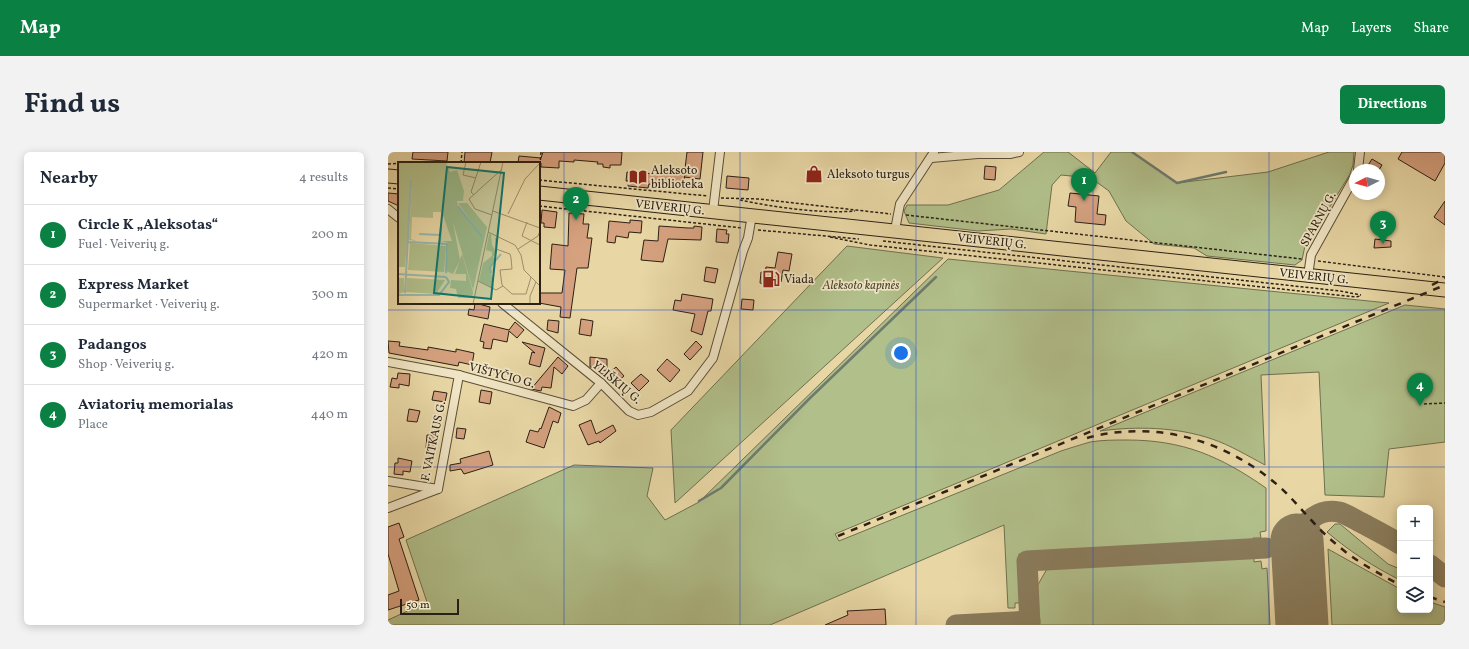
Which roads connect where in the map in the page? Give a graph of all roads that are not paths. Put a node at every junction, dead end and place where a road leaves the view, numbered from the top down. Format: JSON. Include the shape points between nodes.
{"nodes":[{"id":1,"x":720,"y":152,"type":"edge"},
{"id":2,"x":1019,"y":152,"type":"edge"},
{"id":3,"x":1360,"y":152,"type":"edge"},
{"id":4,"x":932,"y":155,"type":"edge"},
{"id":5,"x":1359,"y":164,"type":"edge"},
{"id":6,"x":388,"y":176,"type":"edge"},
{"id":7,"x":398,"y":177,"type":"edge"},
{"id":8,"x":1349,"y":187,"type":"edge"},
{"id":9,"x":540,"y":192,"type":"edge"},
{"id":10,"x":388,"y":210,"type":"edge"},
{"id":11,"x":713,"y":211,"type":"junction"},
{"id":12,"x":752,"y":215,"type":"junction"},
{"id":13,"x":398,"y":217,"type":"edge"},
{"id":14,"x":895,"y":230,"type":"junction"},
{"id":15,"x":1308,"y":276,"type":"junction"},
{"id":16,"x":1445,"y":290,"type":"edge"},
{"id":17,"x":503,"y":304,"type":"edge"},
{"id":18,"x":388,"y":362,"type":"edge"},
{"id":19,"x":459,"y":375,"type":"junction"},
{"id":20,"x":601,"y":383,"type":"junction"},
{"id":21,"x":388,"y":481,"type":"edge"},
{"id":22,"x":438,"y":489,"type":"junction"},
{"id":23,"x":388,"y":508,"type":"edge"}],
"edges":[{"from":1,"to":11,"type":"street"},
{"from":2,"to":4,"type":"street"},
{"from":3,"to":5,"type":"street"},
{"from":4,"to":14,"type":"street","via":[[900,204]]},
{"from":6,"to":7,"type":"main road"},
{"from":8,"to":15,"type":"street","name":"SPARNŲ G.","via":[[1320,238],[1310,260]]},
{"from":9,"to":11,"type":"main road","name":"VEIVERIŲ G."},
{"from":10,"to":13,"type":"street"},
{"from":11,"to":12,"type":"main road","name":"VEIVERIŲ G."},
{"from":12,"to":14,"type":"main road","name":"VEIVERIŲ G."},
{"from":12,"to":20,"type":"street","name":"YLIŠKIŲ G.","via":[[713,358],[688,391],[652,412],[638,415],[629,411]]},
{"from":14,"to":15,"type":"main road","name":"VEIVERIŲ G."},
{"from":15,"to":16,"type":"main road","name":"VEIVERIŲ G."},
{"from":17,"to":20,"type":"street","name":"YLIŠKIŲ G."},
{"from":18,"to":19,"type":"street","name":"VIŠTYČIO G."},
{"from":19,"to":20,"type":"street","name":"VIŠTYČIO G.","via":[[573,406],[586,400]]},
{"from":19,"to":22,"type":"street","name":"F. VAITKAUS G."},
{"from":21,"to":22,"type":"street","name":"F. VAITKAUS G."},
{"from":22,"to":23,"type":"street"}]}
